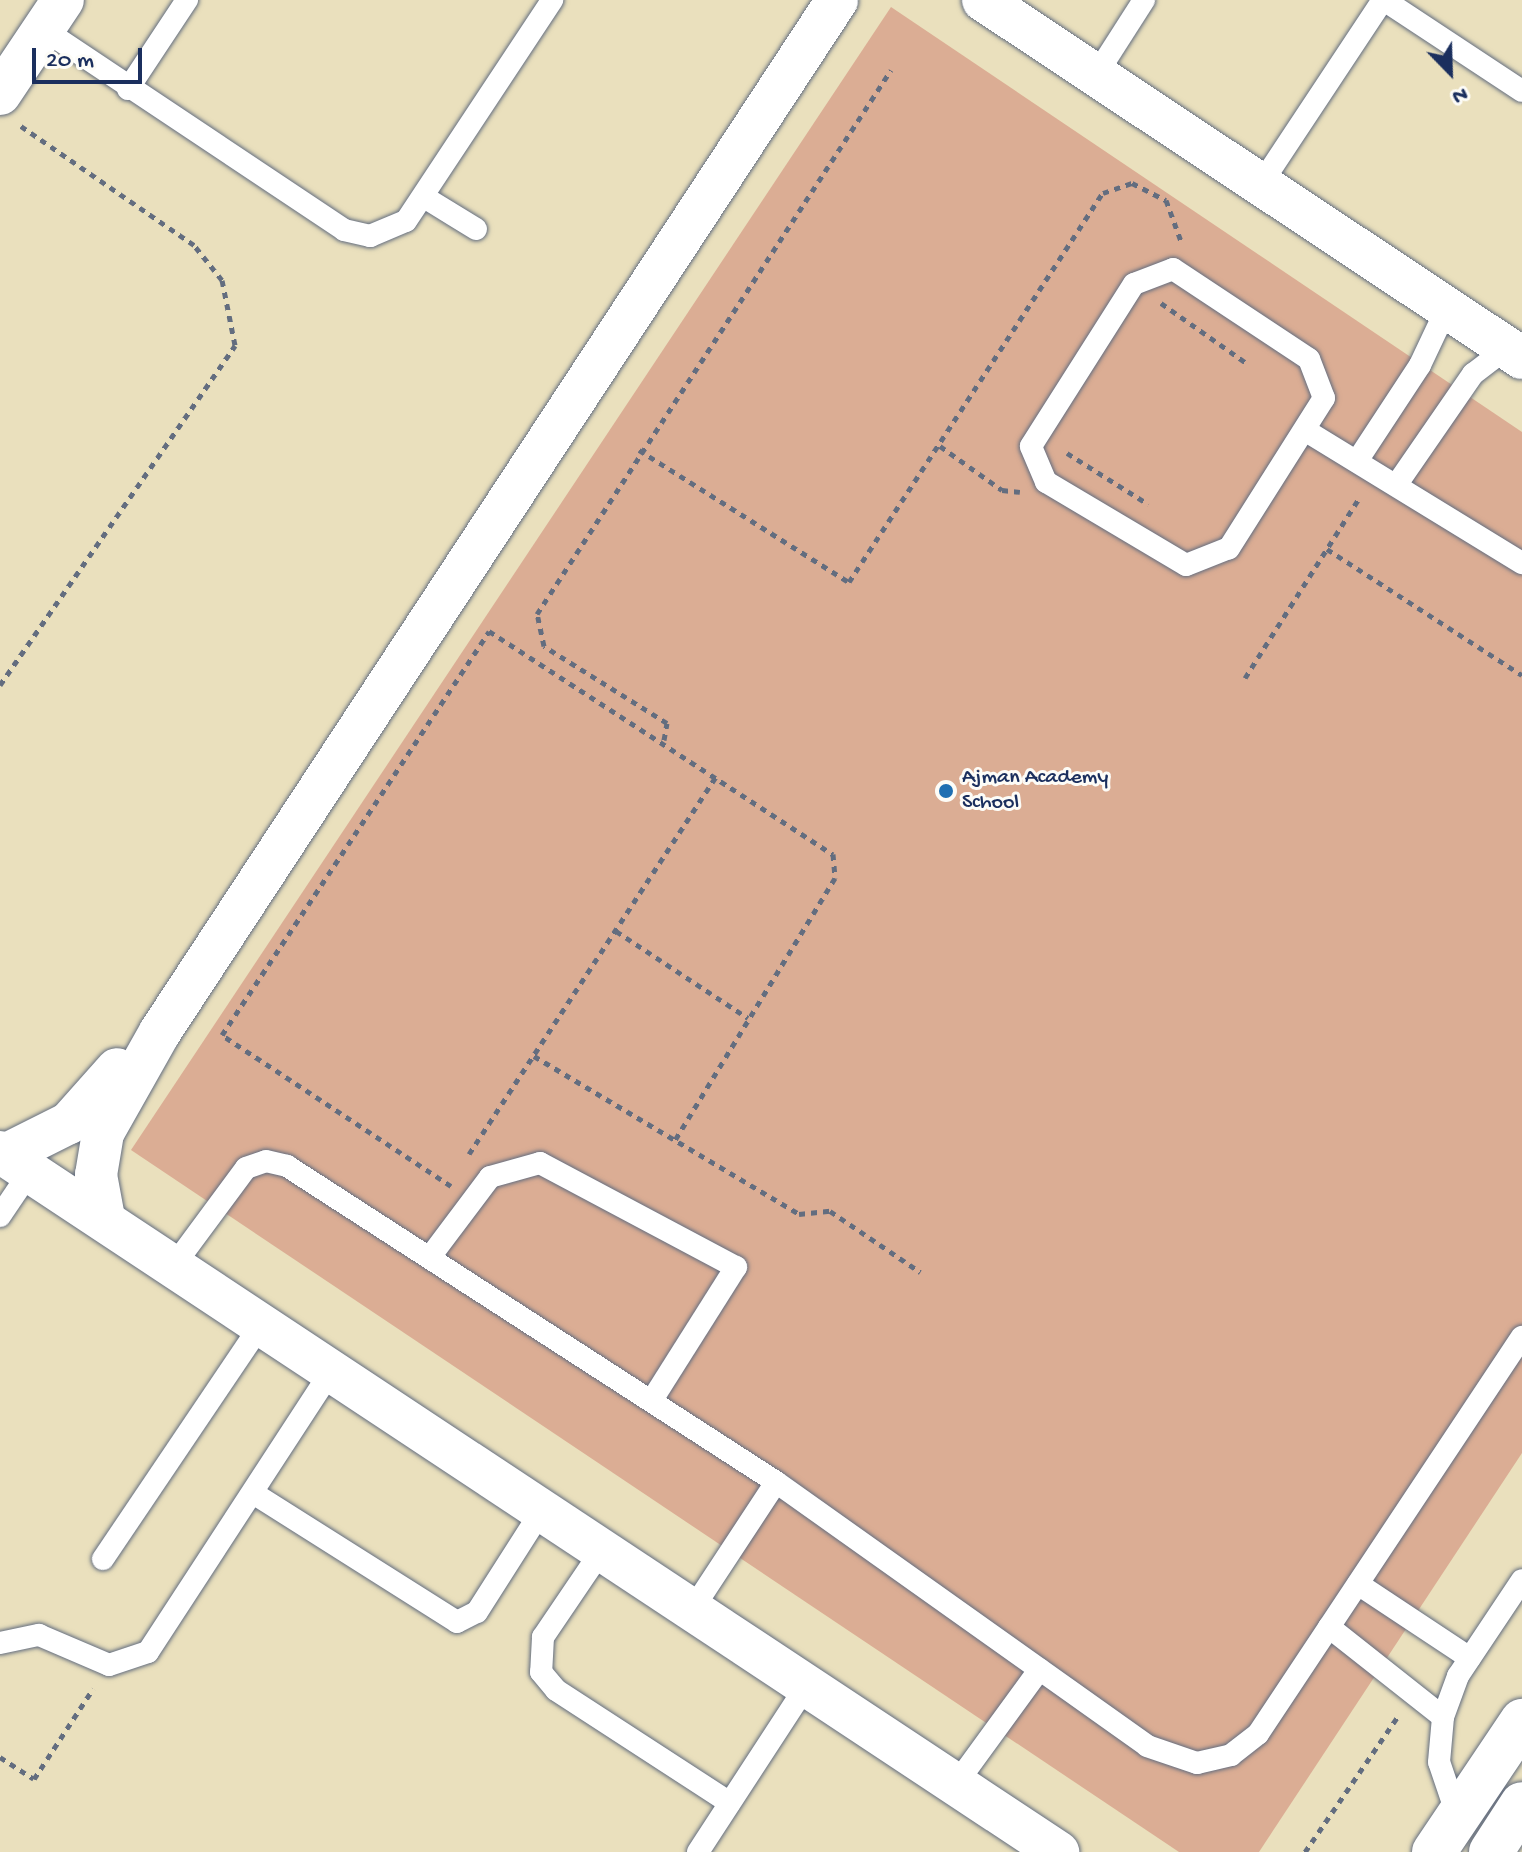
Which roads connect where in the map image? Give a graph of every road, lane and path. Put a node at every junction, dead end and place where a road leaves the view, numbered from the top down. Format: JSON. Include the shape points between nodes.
{"nodes":[{"id":1,"x":187,"y":0,"type":"edge"},
{"id":2,"x":552,"y":0,"type":"edge"},
{"id":3,"x":837,"y":0,"type":"edge"},
{"id":4,"x":983,"y":0,"type":"edge"},
{"id":5,"x":1144,"y":0,"type":"edge"},
{"id":6,"x":1384,"y":0,"type":"edge"},
{"id":7,"x":53,"y":14,"type":"edge"},
{"id":8,"x":891,"y":70,"type":"dead end"},
{"id":9,"x":1096,"y":75,"type":"junction"},
{"id":10,"x":128,"y":89,"type":"junction"},
{"id":11,"x":1522,"y":91,"type":"edge"},
{"id":12,"x":6,"y":92,"type":"edge"},
{"id":13,"x":1261,"y":184,"type":"junction"},
{"id":14,"x":424,"y":197,"type":"junction"},
{"id":15,"x":476,"y":229,"type":"dead end"},
{"id":16,"x":1187,"y":274,"type":"junction"},
{"id":17,"x":1134,"y":284,"type":"junction"},
{"id":18,"x":1447,"y":308,"type":"junction"},
{"id":19,"x":1515,"y":353,"type":"edge"},
{"id":20,"x":1245,"y":362,"type":"dead end"},
{"id":21,"x":1308,"y":432,"type":"junction"},
{"id":22,"x":1034,"y":433,"type":"junction"},
{"id":23,"x":940,"y":446,"type":"junction"},
{"id":24,"x":639,"y":450,"type":"junction"},
{"id":25,"x":1366,"y":466,"type":"junction"},
{"id":26,"x":1046,"y":482,"type":"junction"},
{"id":27,"x":1397,"y":484,"type":"junction"},
{"id":28,"x":1148,"y":504,"type":"dead end"},
{"id":29,"x":1327,"y":549,"type":"junction"},
{"id":30,"x":1522,"y":563,"type":"edge"},
{"id":31,"x":1522,"y":675,"type":"edge"},
{"id":32,"x":1245,"y":678,"type":"dead end"},
{"id":33,"x":0,"y":685,"type":"edge"},
{"id":34,"x":664,"y":740,"type":"junction"},
{"id":35,"x":718,"y":774,"type":"junction"},
{"id":36,"x":616,"y":931,"type":"junction"},
{"id":37,"x":748,"y":1018,"type":"junction"},
{"id":38,"x":160,"y":1032,"type":"junction"},
{"id":39,"x":534,"y":1056,"type":"junction"},
{"id":40,"x":674,"y":1142,"type":"junction"},
{"id":41,"x":12,"y":1159,"type":"edge"},
{"id":42,"x":466,"y":1159,"type":"dead end"},
{"id":43,"x":458,"y":1172,"type":"dead end"},
{"id":44,"x":449,"y":1185,"type":"junction"},
{"id":45,"x":471,"y":1199,"type":"junction"},
{"id":46,"x":0,"y":1216,"type":"edge"},
{"id":47,"x":104,"y":1218,"type":"junction"},
{"id":48,"x":430,"y":1257,"type":"junction"},
{"id":49,"x":175,"y":1264,"type":"junction"},
{"id":50,"x":920,"y":1272,"type":"dead end"},
{"id":51,"x":263,"y":1322,"type":"junction"},
{"id":52,"x":1522,"y":1337,"type":"edge"},
{"id":53,"x":333,"y":1368,"type":"junction"},
{"id":54,"x":652,"y":1400,"type":"junction"},
{"id":55,"x":776,"y":1482,"type":"junction"},
{"id":56,"x":253,"y":1493,"type":"junction"},
{"id":57,"x":544,"y":1507,"type":"junction"},
{"id":58,"x":604,"y":1547,"type":"junction"},
{"id":59,"x":103,"y":1559,"type":"dead end"},
{"id":60,"x":1522,"y":1580,"type":"edge"},
{"id":61,"x":1358,"y":1584,"type":"junction"},
{"id":62,"x":694,"y":1607,"type":"junction"},
{"id":63,"x":1329,"y":1627,"type":"junction"},
{"id":64,"x":0,"y":1643,"type":"edge"},
{"id":65,"x":1470,"y":1658,"type":"junction"},
{"id":66,"x":109,"y":1665,"type":"junction"},
{"id":67,"x":1040,"y":1669,"type":"junction"},
{"id":68,"x":808,"y":1683,"type":"junction"},
{"id":69,"x":1416,"y":1689,"type":"junction"},
{"id":70,"x":1443,"y":1717,"type":"junction"},
{"id":71,"x":1522,"y":1721,"type":"edge"},
{"id":72,"x":0,"y":1757,"type":"edge"},
{"id":73,"x":956,"y":1784,"type":"junction"},
{"id":74,"x":730,"y":1803,"type":"junction"},
{"id":75,"x":1522,"y":1804,"type":"edge"},
{"id":76,"x":1446,"y":1835,"type":"edge"},
{"id":77,"x":698,"y":1852,"type":"edge"},
{"id":78,"x":1058,"y":1852,"type":"edge"},
{"id":79,"x":1305,"y":1852,"type":"edge"},
{"id":80,"x":1414,"y":1852,"type":"edge"},
{"id":81,"x":1491,"y":1852,"type":"edge"}],
"edges":[{"from":1,"to":10,"type":"lane"},
{"from":2,"to":14,"type":"lane"},
{"from":3,"to":38,"type":"street"},
{"from":4,"to":9,"type":"street"},
{"from":5,"to":9,"type":"lane"},
{"from":6,"to":11,"type":"lane"},
{"from":6,"to":13,"type":"lane"},
{"from":7,"to":10,"type":"lane"},
{"from":7,"to":12,"type":"street"},
{"from":8,"to":24,"type":"path"},
{"from":9,"to":13,"type":"street"},
{"from":10,"to":14,"type":"lane","via":[[344,230],[370,236],[396,229]]},
{"from":12,"to":33,"type":"path","via":[[194,245],[222,280],[235,345]]},
{"from":13,"to":18,"type":"street"},
{"from":14,"to":15,"type":"lane"},
{"from":16,"to":17,"type":"lane","via":[[1159,270]]},
{"from":16,"to":21,"type":"lane","via":[[1309,359],[1324,398]]},
{"from":16,"to":23,"type":"path","via":[[1166,200],[1132,183],[1111,187]]},
{"from":17,"to":20,"type":"path"},
{"from":17,"to":22,"type":"lane"},
{"from":18,"to":19,"type":"street"},
{"from":18,"to":25,"type":"lane"},
{"from":19,"to":27,"type":"lane","via":[[1473,374]]},
{"from":21,"to":25,"type":"lane"},
{"from":21,"to":26,"type":"lane","via":[[1229,548],[1202,563],[1171,561]]},
{"from":22,"to":26,"type":"lane","via":[[1032,459]]},
{"from":22,"to":28,"type":"path"},
{"from":23,"to":24,"type":"path","via":[[849,582]]},
{"from":23,"to":26,"type":"path","via":[[1002,490],[1028,492]]},
{"from":24,"to":34,"type":"path","via":[[536,624],[544,646],[667,723]]},
{"from":25,"to":27,"type":"lane"},
{"from":25,"to":29,"type":"path"},
{"from":27,"to":30,"type":"lane"},
{"from":29,"to":31,"type":"path"},
{"from":29,"to":32,"type":"path"},
{"from":34,"to":35,"type":"path"},
{"from":34,"to":44,"type":"path","via":[[489,631],[222,1035]]},
{"from":35,"to":36,"type":"path"},
{"from":35,"to":37,"type":"path","via":[[824,842],[836,866]]},
{"from":36,"to":37,"type":"path"},
{"from":36,"to":39,"type":"path"},
{"from":37,"to":40,"type":"path"},
{"from":38,"to":41,"type":"street","via":[[69,1123]]},
{"from":38,"to":47,"type":"street","via":[[103,1133],[96,1175]]},
{"from":39,"to":40,"type":"path"},
{"from":39,"to":42,"type":"path"},
{"from":40,"to":50,"type":"path","via":[[799,1214],[830,1211]]},
{"from":41,"to":46,"type":"lane"},
{"from":41,"to":47,"type":"street"},
{"from":43,"to":44,"type":"path"},
{"from":44,"to":45,"type":"path"},
{"from":45,"to":48,"type":"lane"},
{"from":45,"to":54,"type":"lane","via":[[505,1168],[548,1165],[736,1267]]},
{"from":47,"to":49,"type":"street"},
{"from":48,"to":49,"type":"lane","via":[[287,1166],[266,1161],[239,1176]]},
{"from":48,"to":54,"type":"lane"},
{"from":49,"to":51,"type":"street"},
{"from":51,"to":53,"type":"street"},
{"from":51,"to":59,"type":"lane"},
{"from":52,"to":61,"type":"lane"},
{"from":53,"to":56,"type":"lane"},
{"from":53,"to":57,"type":"street"},
{"from":54,"to":55,"type":"lane"},
{"from":55,"to":62,"type":"lane"},
{"from":55,"to":67,"type":"lane"},
{"from":56,"to":57,"type":"lane","via":[[457,1622],[477,1612]]},
{"from":56,"to":66,"type":"lane","via":[[157,1642],[136,1659]]},
{"from":57,"to":58,"type":"street"},
{"from":58,"to":62,"type":"street"},
{"from":58,"to":74,"type":"lane","via":[[543,1637],[541,1672],[556,1690]]},
{"from":60,"to":65,"type":"lane"},
{"from":61,"to":63,"type":"lane"},
{"from":61,"to":65,"type":"lane"},
{"from":62,"to":68,"type":"street"},
{"from":63,"to":67,"type":"lane","via":[[1258,1734],[1214,1761],[1163,1755]]},
{"from":63,"to":69,"type":"lane"},
{"from":64,"to":66,"type":"lane","via":[[39,1635]]},
{"from":65,"to":70,"type":"lane"},
{"from":66,"to":72,"type":"path","via":[[34,1779]]},
{"from":67,"to":73,"type":"lane"},
{"from":68,"to":73,"type":"street"},
{"from":68,"to":74,"type":"lane"},
{"from":69,"to":70,"type":"lane"},
{"from":69,"to":79,"type":"path"},
{"from":70,"to":76,"type":"lane","via":[[1439,1762]]},
{"from":71,"to":76,"type":"street"},
{"from":73,"to":78,"type":"street"},
{"from":74,"to":77,"type":"lane"},
{"from":75,"to":81,"type":"street"},
{"from":76,"to":80,"type":"street"}]}
